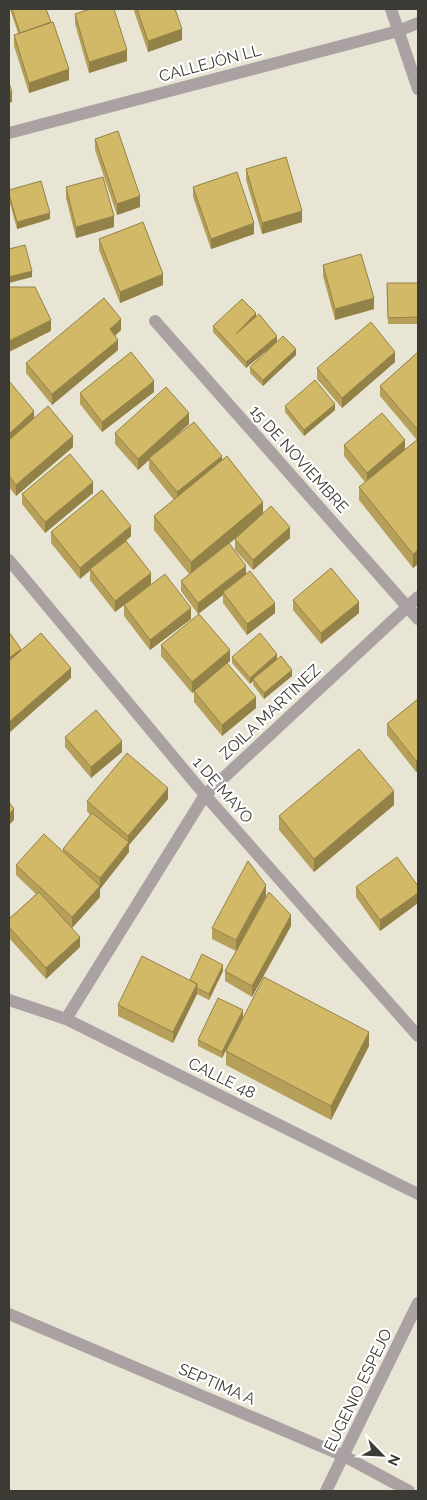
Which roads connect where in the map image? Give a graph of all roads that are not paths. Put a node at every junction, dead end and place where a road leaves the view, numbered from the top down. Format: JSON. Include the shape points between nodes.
{"nodes":[{"id":1,"x":392,"y":9,"type":"edge"},
{"id":2,"x":418,"y":23,"type":"edge"},
{"id":3,"x":398,"y":31,"type":"junction"},
{"id":4,"x":418,"y":89,"type":"edge"},
{"id":5,"x":9,"y":133,"type":"edge"},
{"id":6,"x":155,"y":321,"type":"dead end"},
{"id":7,"x":9,"y":560,"type":"edge"},
{"id":8,"x":418,"y":597,"type":"edge"},
{"id":9,"x":407,"y":606,"type":"junction"},
{"id":10,"x":418,"y":619,"type":"edge"},
{"id":11,"x":205,"y":795,"type":"junction"},
{"id":12,"x":9,"y":1000,"type":"edge"},
{"id":13,"x":66,"y":1019,"type":"junction"},
{"id":14,"x":418,"y":1036,"type":"edge"},
{"id":15,"x":418,"y":1194,"type":"edge"},
{"id":16,"x":418,"y":1303,"type":"edge"},
{"id":17,"x":9,"y":1314,"type":"edge"},
{"id":18,"x":344,"y":1456,"type":"junction"},
{"id":19,"x":326,"y":1491,"type":"edge"},
{"id":20,"x":409,"y":1491,"type":"edge"}],
"edges":[{"from":1,"to":3,"type":"street"},
{"from":2,"to":3,"type":"street","name":"CALLEJÓN LL"},
{"from":3,"to":4,"type":"street"},
{"from":3,"to":5,"type":"street","name":"CALLEJÓN LL"},
{"from":6,"to":9,"type":"street","name":"15 DE NOVIEMBRE"},
{"from":7,"to":11,"type":"street","name":"1 DE MAYO"},
{"from":8,"to":9,"type":"street","name":"ZOILA MARTINEZ"},
{"from":9,"to":10,"type":"street","name":"15 DE NOVIEMBRE"},
{"from":9,"to":11,"type":"street","name":"ZOILA MARTINEZ"},
{"from":11,"to":13,"type":"street","name":"ZOILA MARTINEZ"},
{"from":11,"to":14,"type":"street","name":"1 DE MAYO"},
{"from":12,"to":13,"type":"street","name":"CALLE 48"},
{"from":13,"to":15,"type":"street","name":"CALLE 48"},
{"from":16,"to":18,"type":"street","name":"EUGENIO ESPEJO"},
{"from":17,"to":18,"type":"street","name":"SEPTIMA A"},
{"from":18,"to":19,"type":"street","name":"EUGENIO ESPEJO"},
{"from":18,"to":20,"type":"street","name":"SEPTIMA A"}]}
